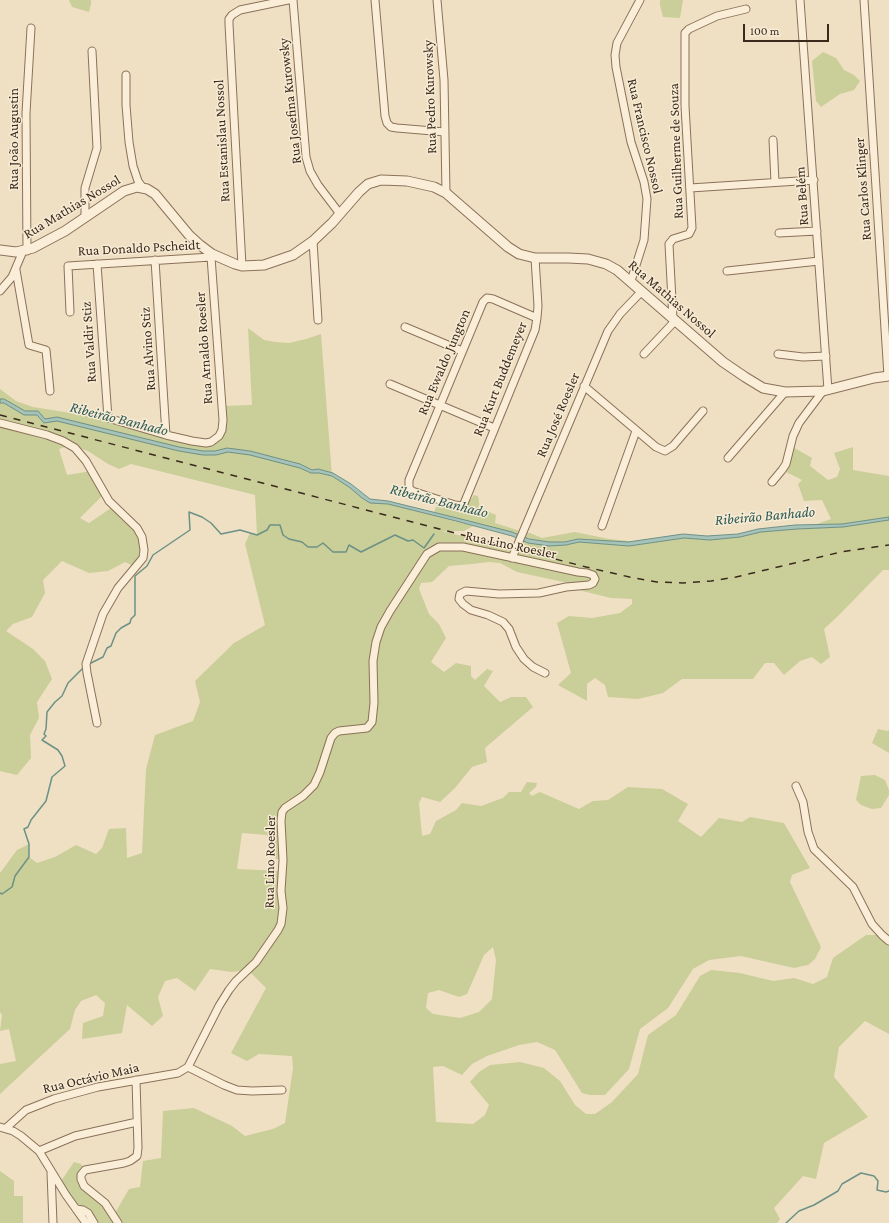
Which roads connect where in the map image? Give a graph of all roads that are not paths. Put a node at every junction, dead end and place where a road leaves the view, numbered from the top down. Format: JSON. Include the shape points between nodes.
{"nodes":[{"id":1,"x":288,"y":0,"type":"edge"},
{"id":2,"x":294,"y":0,"type":"edge"},
{"id":3,"x":375,"y":0,"type":"edge"},
{"id":4,"x":437,"y":0,"type":"edge"},
{"id":5,"x":640,"y":0,"type":"edge"},
{"id":6,"x":800,"y":0,"type":"edge"},
{"id":7,"x":864,"y":0,"type":"edge"},
{"id":8,"x":746,"y":9,"type":"dead end"},
{"id":9,"x":31,"y":28,"type":"dead end"},
{"id":10,"x":92,"y":51,"type":"dead end"},
{"id":11,"x":126,"y":76,"type":"dead end"},
{"id":12,"x":445,"y":132,"type":"junction"},
{"id":13,"x":773,"y":140,"type":"dead end"},
{"id":14,"x":814,"y":180,"type":"junction"},
{"id":15,"x":775,"y":182,"type":"junction"},
{"id":16,"x":142,"y":188,"type":"junction"},
{"id":17,"x":690,"y":188,"type":"junction"},
{"id":18,"x":446,"y":193,"type":"junction"},
{"id":19,"x":340,"y":214,"type":"junction"},
{"id":20,"x":85,"y":218,"type":"junction"},
{"id":21,"x":817,"y":231,"type":"junction"},
{"id":22,"x":780,"y":233,"type":"dead end"},
{"id":23,"x":313,"y":241,"type":"junction"},
{"id":24,"x":0,"y":250,"type":"edge"},
{"id":25,"x":25,"y":251,"type":"junction"},
{"id":26,"x":212,"y":256,"type":"junction"},
{"id":27,"x":535,"y":258,"type":"junction"},
{"id":28,"x":155,"y":260,"type":"junction"},
{"id":29,"x":819,"y":261,"type":"junction"},
{"id":30,"x":97,"y":264,"type":"junction"},
{"id":31,"x":242,"y":266,"type":"junction"},
{"id":32,"x":16,"y":270,"type":"junction"},
{"id":33,"x":727,"y":271,"type":"dead end"},
{"id":34,"x":631,"y":282,"type":"junction"},
{"id":35,"x":0,"y":291,"type":"edge"},
{"id":36,"x":642,"y":292,"type":"junction"},
{"id":37,"x":70,"y":312,"type":"dead end"},
{"id":38,"x":538,"y":318,"type":"junction"},
{"id":39,"x":318,"y":320,"type":"dead end"},
{"id":40,"x":674,"y":320,"type":"junction"},
{"id":41,"x":404,"y":327,"type":"dead end"},
{"id":42,"x":462,"y":351,"type":"junction"},
{"id":43,"x":644,"y":354,"type":"dead end"},
{"id":44,"x":778,"y":354,"type":"dead end"},
{"id":45,"x":826,"y":356,"type":"junction"},
{"id":46,"x":888,"y":376,"type":"edge"},
{"id":47,"x":390,"y":384,"type":"dead end"},
{"id":48,"x":584,"y":386,"type":"junction"},
{"id":49,"x":50,"y":391,"type":"dead end"},
{"id":50,"x":826,"y":391,"type":"junction"},
{"id":51,"x":785,"y":392,"type":"junction"},
{"id":52,"x":440,"y":405,"type":"junction"},
{"id":53,"x":703,"y":411,"type":"dead end"},
{"id":54,"x":0,"y":423,"type":"edge"},
{"id":55,"x":494,"y":428,"type":"junction"},
{"id":56,"x":636,"y":431,"type":"junction"},
{"id":57,"x":166,"y":435,"type":"junction"},
{"id":58,"x":728,"y":458,"type":"dead end"},
{"id":59,"x":772,"y":482,"type":"dead end"},
{"id":60,"x":463,"y":506,"type":"joint"},
{"id":61,"x":602,"y":526,"type":"dead end"},
{"id":62,"x":512,"y":558,"type":"junction"},
{"id":63,"x":545,"y":673,"type":"dead end"},
{"id":64,"x":97,"y":723,"type":"dead end"},
{"id":65,"x":796,"y":786,"type":"dead end"},
{"id":66,"x":889,"y":941,"type":"edge"},
{"id":67,"x":188,"y":1068,"type":"junction"},
{"id":68,"x":136,"y":1080,"type":"junction"},
{"id":69,"x":282,"y":1090,"type":"dead end"},
{"id":70,"x":137,"y":1122,"type":"junction"},
{"id":71,"x":3,"y":1127,"type":"edge"},
{"id":72,"x":39,"y":1151,"type":"junction"},
{"id":73,"x":51,"y":1171,"type":"junction"},
{"id":74,"x":66,"y":1195,"type":"junction"},
{"id":75,"x":52,"y":1198,"type":"junction"},
{"id":76,"x":76,"y":1209,"type":"junction"},
{"id":77,"x":53,"y":1223,"type":"edge"},
{"id":78,"x":86,"y":1223,"type":"edge"},
{"id":79,"x":94,"y":1223,"type":"edge"},
{"id":80,"x":118,"y":1223,"type":"edge"}],
"edges":[{"from":1,"to":31,"type":"street","name":"Rua Estanislau Nossol","via":[[240,10],[232,15],[229,24]]},
{"from":2,"to":19,"type":"street","name":"Rua Josefina Kurowsky","via":[[306,157],[318,185]]},
{"from":3,"to":12,"type":"street","via":[[387,123],[397,128]]},
{"from":4,"to":12,"type":"street","name":"Rua Pedro Kurowsky"},
{"from":5,"to":34,"type":"street","name":"Rua Francisco Nossol","via":[[617,43],[615,55],[631,142],[647,199],[644,240]]},
{"from":6,"to":14,"type":"street","name":"Rua Belém"},
{"from":7,"to":46,"type":"street","name":"Rua Carlos Klinger"},
{"from":8,"to":17,"type":"street","name":"Rua Guilherme de Souza","via":[[717,16],[689,28],[686,33],[685,106]]},
{"from":9,"to":25,"type":"street","name":"Rua João Augustin","via":[[26,118]]},
{"from":10,"to":20,"type":"street","via":[[97,148],[85,188]]},
{"from":11,"to":16,"type":"street","via":[[129,142],[133,166]]},
{"from":12,"to":18,"type":"street","name":"Rua Pedro Kurowsky"},
{"from":13,"to":15,"type":"street"},
{"from":14,"to":15,"type":"street"},
{"from":14,"to":21,"type":"street","name":"Rua Belém"},
{"from":15,"to":17,"type":"street"},
{"from":16,"to":20,"type":"street","name":"Rua Mathias Nossol","via":[[124,191]]},
{"from":16,"to":26,"type":"street","name":"Rua Mathias Nossol","via":[[155,194],[189,235]]},
{"from":17,"to":40,"type":"street","name":"Rua Guilherme de Souza","via":[[691,230],[687,235],[673,239],[669,244]]},
{"from":18,"to":19,"type":"street","name":"Rua Mathias Nossol","via":[[416,182],[375,181],[364,187]]},
{"from":18,"to":27,"type":"street","name":"Rua Mathias Nossol","via":[[513,251]]},
{"from":19,"to":23,"type":"street","name":"Rua Mathias Nossol"},
{"from":20,"to":25,"type":"street","name":"Rua Mathias Nossol","via":[[54,238]]},
{"from":21,"to":22,"type":"street"},
{"from":21,"to":29,"type":"street","name":"Rua Belém"},
{"from":23,"to":31,"type":"street","name":"Rua Mathias Nossol","via":[[285,258],[264,265]]},
{"from":23,"to":39,"type":"street"},
{"from":24,"to":25,"type":"street","name":"Rua Mathias Nossol"},
{"from":25,"to":32,"type":"street"},
{"from":26,"to":28,"type":"street","name":"Rua Donaldo Pscheidt"},
{"from":26,"to":31,"type":"street","name":"Rua Mathias Nossol"},
{"from":26,"to":57,"type":"street","name":"Rua Arnaldo Roesler","via":[[222,430],[211,442]]},
{"from":27,"to":34,"type":"street","name":"Rua Mathias Nossol","via":[[573,258],[597,262],[617,270]]},
{"from":27,"to":38,"type":"street","name":"Rua Kurt Buddemeyer"},
{"from":28,"to":30,"type":"street","name":"Rua Donaldo Pscheidt"},
{"from":28,"to":57,"type":"street","name":"Rua Alvino Stiz"},
{"from":29,"to":33,"type":"street"},
{"from":29,"to":45,"type":"street","name":"Rua Belém"},
{"from":30,"to":37,"type":"street","name":"Rua Donaldo Pscheidt","via":[[68,266]]},
{"from":30,"to":57,"type":"street","name":"Rua Valdir Stiz","via":[[108,418]]},
{"from":32,"to":35,"type":"street"},
{"from":32,"to":49,"type":"street","via":[[29,345],[46,350]]},
{"from":34,"to":36,"type":"street","name":"Rua Mathias Nossol"},
{"from":36,"to":40,"type":"street","name":"Rua Mathias Nossol"},
{"from":36,"to":48,"type":"street","name":"Rua José Roesler","via":[[611,325]]},
{"from":38,"to":42,"type":"street","name":"Rua Ewaldo Jungton","via":[[487,298]]},
{"from":38,"to":55,"type":"street","name":"Rua Kurt Buddemeyer"},
{"from":40,"to":43,"type":"street"},
{"from":40,"to":51,"type":"street","name":"Rua Mathias Nossol","via":[[745,378],[763,388]]},
{"from":41,"to":42,"type":"street"},
{"from":42,"to":52,"type":"street","name":"Rua Ewaldo Jungton"},
{"from":44,"to":45,"type":"street"},
{"from":45,"to":50,"type":"street","name":"Rua Belém"},
{"from":46,"to":50,"type":"street","name":"Rua Mathias Nossol"},
{"from":47,"to":52,"type":"street"},
{"from":48,"to":56,"type":"street"},
{"from":48,"to":62,"type":"street","name":"Rua José Roesler"},
{"from":50,"to":51,"type":"street","name":"Rua Mathias Nossol"},
{"from":50,"to":59,"type":"street","via":[[795,429],[786,464]]},
{"from":51,"to":58,"type":"street"},
{"from":52,"to":55,"type":"street"},
{"from":52,"to":60,"type":"street","name":"Rua Ewaldo Jungton","via":[[409,480],[409,488]]},
{"from":53,"to":56,"type":"street","via":[[673,446],[665,451]]},
{"from":54,"to":64,"type":"street","via":[[48,435],[75,448],[86,461],[109,501],[137,528],[142,537],[143,558],[118,588],[103,614],[86,664]]},
{"from":55,"to":60,"type":"street","name":"Rua Kurt Buddemeyer"},
{"from":56,"to":61,"type":"street"},
{"from":62,"to":63,"type":"street","name":"Rua Lino Roesler","via":[[587,572],[595,579],[593,583],[539,593],[499,594],[466,591],[460,594],[459,598],[463,604],[471,610],[503,622],[510,629],[524,659]]},
{"from":62,"to":67,"type":"street","name":"Rua Lino Roesler","via":[[463,547],[439,548],[427,554],[398,597],[381,627],[376,642],[373,661],[372,722],[367,728],[335,733],[314,785],[282,812],[281,924],[256,962],[229,990]]},
{"from":65,"to":66,"type":"street","via":[[803,802],[814,849],[852,887],[872,924]]},
{"from":67,"to":68,"type":"street","name":"Rua Octávio Maia","via":[[178,1073]]},
{"from":67,"to":69,"type":"street","via":[[237,1090]]},
{"from":68,"to":70,"type":"street"},
{"from":68,"to":71,"type":"street","name":"Rua Octávio Maia","via":[[84,1090],[43,1102],[26,1110]]},
{"from":70,"to":72,"type":"street","via":[[75,1136]]},
{"from":70,"to":80,"type":"street","via":[[138,1153],[134,1159],[88,1169],[82,1172],[81,1176],[84,1186],[105,1203]]},
{"from":71,"to":72,"type":"street"},
{"from":72,"to":73,"type":"street"},
{"from":73,"to":74,"type":"street"},
{"from":73,"to":75,"type":"street"},
{"from":74,"to":75,"type":"street"},
{"from":74,"to":76,"type":"street"},
{"from":75,"to":77,"type":"street"},
{"from":76,"to":78,"type":"street"},
{"from":76,"to":79,"type":"street","via":[[88,1213]]}]}
